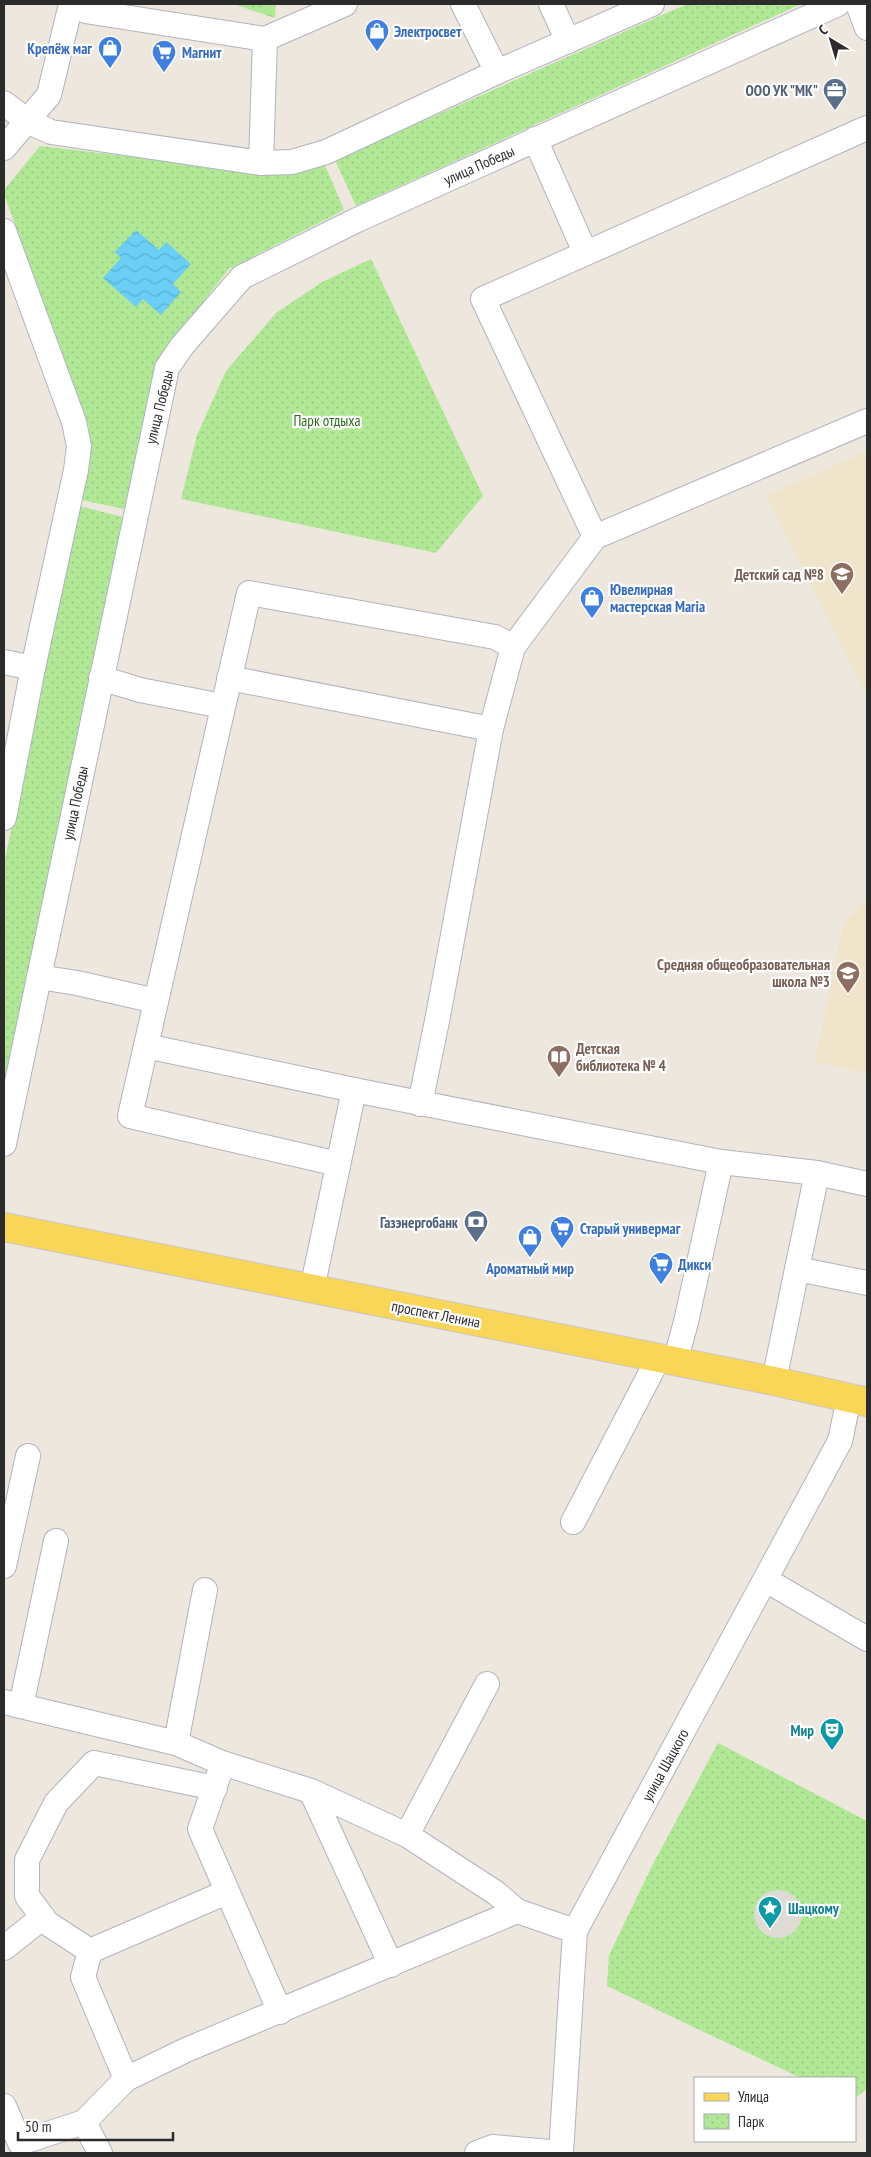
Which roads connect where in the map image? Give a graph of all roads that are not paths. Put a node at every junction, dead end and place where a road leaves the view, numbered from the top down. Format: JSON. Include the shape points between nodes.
{"nodes":[{"id":1,"x":72,"y":4,"type":"edge"},
{"id":2,"x":79,"y":4,"type":"edge"},
{"id":3,"x":345,"y":4,"type":"edge"},
{"id":4,"x":463,"y":4,"type":"edge"},
{"id":5,"x":551,"y":4,"type":"edge"},
{"id":6,"x":652,"y":4,"type":"edge"},
{"id":7,"x":838,"y":4,"type":"edge"},
{"id":8,"x":858,"y":4,"type":"edge"},
{"id":9,"x":303,"y":12,"type":"edge"},
{"id":10,"x":867,"y":28,"type":"edge"},
{"id":11,"x":265,"y":38,"type":"junction"},
{"id":12,"x":568,"y":41,"type":"junction"},
{"id":13,"x":497,"y":72,"type":"junction"},
{"id":14,"x":4,"y":103,"type":"edge"},
{"id":15,"x":27,"y":121,"type":"junction"},
{"id":16,"x":867,"y":128,"type":"edge"},
{"id":17,"x":535,"y":140,"type":"junction"},
{"id":18,"x":4,"y":148,"type":"edge"},
{"id":19,"x":261,"y":163,"type":"junction"},
{"id":20,"x":4,"y":231,"type":"edge"},
{"id":21,"x":585,"y":252,"type":"junction"},
{"id":22,"x":867,"y":421,"type":"edge"},
{"id":23,"x":595,"y":537,"type":"junction"},
{"id":24,"x":513,"y":647,"type":"junction"},
{"id":25,"x":4,"y":662,"type":"edge"},
{"id":26,"x":33,"y":668,"type":"junction"},
{"id":27,"x":101,"y":678,"type":"junction"},
{"id":28,"x":229,"y":678,"type":"junction"},
{"id":29,"x":222,"y":706,"type":"junction"},
{"id":30,"x":491,"y":729,"type":"junction"},
{"id":31,"x":4,"y":818,"type":"edge"},
{"id":32,"x":39,"y":978,"type":"junction"},
{"id":33,"x":156,"y":1001,"type":"junction"},
{"id":34,"x":146,"y":1046,"type":"junction"},
{"id":35,"x":354,"y":1090,"type":"junction"},
{"id":36,"x":420,"y":1104,"type":"junction"},
{"id":37,"x":4,"y":1144,"type":"edge"},
{"id":38,"x":721,"y":1162,"type":"junction"},
{"id":39,"x":338,"y":1164,"type":"junction"},
{"id":40,"x":817,"y":1173,"type":"junction"},
{"id":41,"x":867,"y":1184,"type":"edge"},
{"id":42,"x":4,"y":1227,"type":"edge"},
{"id":43,"x":797,"y":1269,"type":"junction"},
{"id":44,"x":867,"y":1283,"type":"edge"},
{"id":45,"x":312,"y":1289,"type":"junction"},
{"id":46,"x":666,"y":1361,"type":"junction"},
{"id":47,"x":774,"y":1381,"type":"junction"},
{"id":48,"x":858,"y":1400,"type":"edge"},
{"id":49,"x":28,"y":1456,"type":"dead end"},
{"id":50,"x":572,"y":1522,"type":"dead end"},
{"id":51,"x":56,"y":1541,"type":"dead end"},
{"id":52,"x":4,"y":1566,"type":"edge"},
{"id":53,"x":766,"y":1580,"type":"junction"},
{"id":54,"x":205,"y":1590,"type":"dead end"},
{"id":55,"x":867,"y":1639,"type":"edge"},
{"id":56,"x":487,"y":1684,"type":"dead end"},
{"id":57,"x":12,"y":1704,"type":"edge"},
{"id":58,"x":176,"y":1743,"type":"junction"},
{"id":59,"x":222,"y":1763,"type":"junction"},
{"id":60,"x":215,"y":1788,"type":"junction"},
{"id":61,"x":311,"y":1791,"type":"junction"},
{"id":62,"x":407,"y":1835,"type":"junction"},
{"id":63,"x":227,"y":1892,"type":"junction"},
{"id":64,"x":517,"y":1911,"type":"junction"},
{"id":65,"x":43,"y":1917,"type":"junction"},
{"id":66,"x":575,"y":1930,"type":"junction"},
{"id":67,"x":4,"y":1948,"type":"edge"},
{"id":68,"x":90,"y":1951,"type":"junction"},
{"id":69,"x":391,"y":1965,"type":"junction"},
{"id":70,"x":280,"y":2012,"type":"junction"},
{"id":71,"x":126,"y":2079,"type":"junction"},
{"id":72,"x":4,"y":2106,"type":"edge"},
{"id":73,"x":84,"y":2122,"type":"junction"},
{"id":74,"x":13,"y":2148,"type":"edge"},
{"id":75,"x":100,"y":2153,"type":"edge"},
{"id":76,"x":477,"y":2153,"type":"edge"},
{"id":77,"x":560,"y":2153,"type":"edge"}],
"edges":[{"from":1,"to":15,"type":"street","via":[[49,95]]},
{"from":2,"to":11,"type":"street","via":[[85,11]]},
{"from":3,"to":9,"type":"street"},
{"from":4,"to":13,"type":"street"},
{"from":5,"to":12,"type":"street"},
{"from":6,"to":12,"type":"street"},
{"from":7,"to":17,"type":"street","name":"улица Победы"},
{"from":8,"to":10,"type":"street"},
{"from":9,"to":11,"type":"street"},
{"from":11,"to":19,"type":"street"},
{"from":12,"to":13,"type":"street"},
{"from":13,"to":19,"type":"street","via":[[326,152],[292,162]]},
{"from":14,"to":15,"type":"street"},
{"from":15,"to":18,"type":"street"},
{"from":15,"to":19,"type":"street","via":[[51,132]]},
{"from":16,"to":21,"type":"street"},
{"from":17,"to":21,"type":"street"},
{"from":17,"to":27,"type":"street","name":"улица Победы","via":[[357,220],[242,277],[182,346],[167,368]]},
{"from":20,"to":26,"type":"street","via":[[74,422],[79,446]]},
{"from":21,"to":23,"type":"street","via":[[483,299]]},
{"from":22,"to":23,"type":"street"},
{"from":23,"to":24,"type":"street"},
{"from":24,"to":28,"type":"street","via":[[495,637],[249,593]]},
{"from":24,"to":30,"type":"street"},
{"from":25,"to":26,"type":"street"},
{"from":26,"to":31,"type":"street"},
{"from":27,"to":29,"type":"street","via":[[140,690]]},
{"from":27,"to":32,"type":"street","name":"улица Победы"},
{"from":28,"to":29,"type":"street"},
{"from":28,"to":30,"type":"street"},
{"from":29,"to":33,"type":"street"},
{"from":30,"to":36,"type":"street"},
{"from":32,"to":33,"type":"street","via":[[78,983]]},
{"from":32,"to":37,"type":"street","name":"улица Победы"},
{"from":33,"to":34,"type":"street"},
{"from":34,"to":35,"type":"street"},
{"from":34,"to":39,"type":"street","via":[[130,1116]]},
{"from":35,"to":36,"type":"street"},
{"from":35,"to":39,"type":"street"},
{"from":36,"to":38,"type":"street"},
{"from":38,"to":40,"type":"street"},
{"from":38,"to":46,"type":"street","via":[[686,1322]]},
{"from":39,"to":45,"type":"street"},
{"from":40,"to":41,"type":"street"},
{"from":40,"to":43,"type":"street"},
{"from":42,"to":45,"type":"main road","name":"проспект Ленина"},
{"from":43,"to":44,"type":"street"},
{"from":43,"to":47,"type":"street"},
{"from":45,"to":46,"type":"main road","name":"проспект Ленина"},
{"from":46,"to":47,"type":"main road","name":"проспект Ленина"},
{"from":46,"to":50,"type":"street"},
{"from":47,"to":48,"type":"main road","name":"проспект Ленина"},
{"from":48,"to":53,"type":"street","name":"улица Шацкого","via":[[840,1441]]},
{"from":49,"to":52,"type":"street"},
{"from":51,"to":57,"type":"street"},
{"from":53,"to":55,"type":"street"},
{"from":53,"to":66,"type":"street","name":"улица Шацкого"},
{"from":54,"to":58,"type":"street"},
{"from":56,"to":62,"type":"street"},
{"from":57,"to":58,"type":"street"},
{"from":58,"to":59,"type":"street"},
{"from":59,"to":60,"type":"street"},
{"from":59,"to":61,"type":"street"},
{"from":60,"to":63,"type":"street","via":[[200,1829]]},
{"from":60,"to":65,"type":"street","via":[[94,1763],[56,1803],[27,1860],[27,1896]]},
{"from":61,"to":62,"type":"street"},
{"from":61,"to":69,"type":"street"},
{"from":62,"to":64,"type":"street","via":[[496,1892]]},
{"from":63,"to":68,"type":"street"},
{"from":63,"to":70,"type":"street"},
{"from":64,"to":66,"type":"street"},
{"from":64,"to":69,"type":"street"},
{"from":65,"to":67,"type":"street"},
{"from":65,"to":68,"type":"street","via":[[47,1923]]},
{"from":66,"to":77,"type":"street","name":"улица Шацкого"},
{"from":68,"to":71,"type":"street","via":[[83,1977]]},
{"from":69,"to":70,"type":"street"},
{"from":70,"to":71,"type":"street","via":[[243,2031],[186,2050]]},
{"from":71,"to":73,"type":"street"},
{"from":72,"to":74,"type":"street"},
{"from":73,"to":74,"type":"street"},
{"from":73,"to":75,"type":"street"},
{"from":76,"to":77,"type":"street","via":[[493,2147]]}]}
